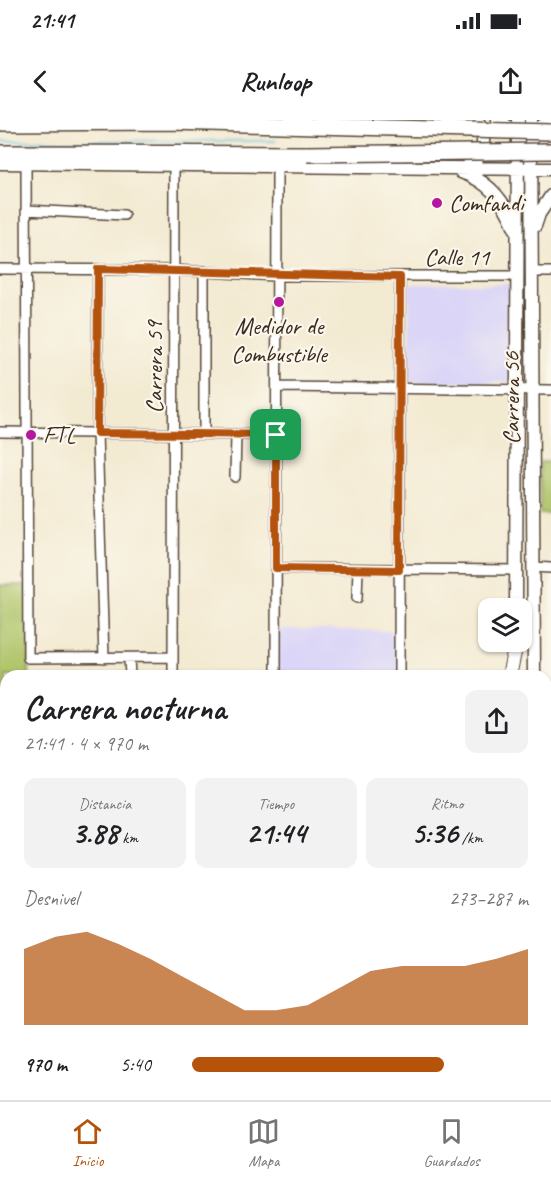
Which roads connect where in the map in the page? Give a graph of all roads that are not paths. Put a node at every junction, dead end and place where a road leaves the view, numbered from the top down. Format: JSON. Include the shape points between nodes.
{"nodes":[{"id":1,"x":477,"y":120,"type":"edge"},
{"id":2,"x":498,"y":120,"type":"edge"},
{"id":3,"x":530,"y":120,"type":"edge"},
{"id":4,"x":551,"y":120,"type":"edge"},
{"id":5,"x":19,"y":122,"type":"edge"},
{"id":6,"x":265,"y":122,"type":"edge"},
{"id":7,"x":0,"y":123,"type":"edge"},
{"id":8,"x":551,"y":132,"type":"edge"},
{"id":9,"x":523,"y":135,"type":"edge"},
{"id":10,"x":551,"y":151,"type":"edge"},
{"id":11,"x":0,"y":153,"type":"edge"},
{"id":12,"x":33,"y":160,"type":"junction"},
{"id":13,"x":551,"y":161,"type":"edge"},
{"id":14,"x":0,"y":163,"type":"edge"},
{"id":15,"x":282,"y":163,"type":"junction"},
{"id":16,"x":174,"y":166,"type":"junction"},
{"id":17,"x":463,"y":169,"type":"junction"},
{"id":18,"x":482,"y":169,"type":"junction"},
{"id":19,"x":517,"y":169,"type":"junction"},
{"id":20,"x":531,"y":169,"type":"junction"},
{"id":21,"x":551,"y":169,"type":"edge"},
{"id":22,"x":448,"y":170,"type":"junction"},
{"id":23,"x":551,"y":196,"type":"edge"},
{"id":24,"x":26,"y":210,"type":"junction"},
{"id":25,"x":124,"y":215,"type":"dead end"},
{"id":26,"x":517,"y":243,"type":"junction"},
{"id":27,"x":531,"y":254,"type":"junction"},
{"id":28,"x":0,"y":269,"type":"edge"},
{"id":29,"x":26,"y":269,"type":"junction"},
{"id":30,"x":98,"y":269,"type":"junction"},
{"id":31,"x":174,"y":270,"type":"junction"},
{"id":32,"x":204,"y":271,"type":"junction"},
{"id":33,"x":532,"y":272,"type":"junction"},
{"id":34,"x":551,"y":273,"type":"edge"},
{"id":35,"x":275,"y":276,"type":"junction"},
{"id":36,"x":517,"y":276,"type":"junction"},
{"id":37,"x":400,"y":277,"type":"junction"},
{"id":38,"x":278,"y":387,"type":"junction"},
{"id":39,"x":400,"y":388,"type":"junction"},
{"id":40,"x":517,"y":389,"type":"junction"},
{"id":41,"x":532,"y":389,"type":"junction"},
{"id":42,"x":551,"y":390,"type":"edge"},
{"id":43,"x":0,"y":432,"type":"edge"},
{"id":44,"x":28,"y":432,"type":"junction"},
{"id":45,"x":97,"y":433,"type":"junction"},
{"id":46,"x":173,"y":434,"type":"junction"},
{"id":47,"x":204,"y":434,"type":"junction"},
{"id":48,"x":236,"y":435,"type":"junction"},
{"id":49,"x":276,"y":435,"type":"junction"},
{"id":50,"x":235,"y":477,"type":"dead end"},
{"id":51,"x":533,"y":567,"type":"junction"},
{"id":52,"x":551,"y":567,"type":"edge"},
{"id":53,"x":276,"y":568,"type":"junction"},
{"id":54,"x":358,"y":569,"type":"junction"},
{"id":55,"x":399,"y":570,"type":"junction"},
{"id":56,"x":516,"y":570,"type":"junction"},
{"id":57,"x":357,"y":598,"type":"dead end"},
{"id":58,"x":516,"y":598,"type":"edge"},
{"id":59,"x":514,"y":652,"type":"edge"},
{"id":60,"x":515,"y":652,"type":"edge"},
{"id":61,"x":129,"y":657,"type":"junction"},
{"id":62,"x":173,"y":657,"type":"junction"},
{"id":63,"x":104,"y":658,"type":"junction"},
{"id":64,"x":130,"y":670,"type":"edge"},
{"id":65,"x":173,"y":670,"type":"edge"},
{"id":66,"x":276,"y":670,"type":"edge"},
{"id":67,"x":399,"y":670,"type":"edge"},
{"id":68,"x":510,"y":670,"type":"edge"},
{"id":69,"x":516,"y":670,"type":"edge"},
{"id":70,"x":534,"y":670,"type":"edge"}],
"edges":[{"from":1,"to":17,"type":"street","via":[[483,133],[483,148],[476,161]]},
{"from":2,"to":9,"type":"street"},
{"from":3,"to":9,"type":"street"},
{"from":4,"to":9,"type":"street"},
{"from":5,"to":6,"type":"main road"},
{"from":5,"to":7,"type":"main road"},
{"from":6,"to":8,"type":"main road","bridge":true},
{"from":9,"to":13,"type":"street"},
{"from":9,"to":18,"type":"street","via":[[504,159]]},
{"from":9,"to":19,"type":"street","name":"Carrera 56"},
{"from":9,"to":20,"type":"street","name":"Carrera 56"},
{"from":10,"to":15,"type":"main road","bridge":true,"via":[[307,154]]},
{"from":11,"to":12,"type":"main road"},
{"from":12,"to":14,"type":"street"},
{"from":12,"to":15,"type":"main road"},
{"from":12,"to":16,"type":"street"},
{"from":12,"to":24,"type":"street"},
{"from":15,"to":16,"type":"street"},
{"from":15,"to":22,"type":"street"},
{"from":15,"to":35,"type":"street"},
{"from":16,"to":31,"type":"street","name":"Carrera 59"},
{"from":17,"to":18,"type":"street"},
{"from":17,"to":22,"type":"street"},
{"from":18,"to":19,"type":"street"},
{"from":19,"to":20,"type":"street"},
{"from":19,"to":26,"type":"street","name":"Carrera 56"},
{"from":20,"to":21,"type":"street"},
{"from":20,"to":27,"type":"street","name":"Carrera 56"},
{"from":22,"to":26,"type":"street","via":[[462,172],[490,188],[509,213]]},
{"from":23,"to":27,"type":"street","via":[[539,214]]},
{"from":24,"to":25,"type":"street"},
{"from":24,"to":29,"type":"street"},
{"from":26,"to":36,"type":"street","name":"Carrera 56"},
{"from":27,"to":33,"type":"street","name":"Carrera 56"},
{"from":28,"to":29,"type":"street","name":"Calle 11"},
{"from":29,"to":30,"type":"street","name":"Calle 11"},
{"from":29,"to":44,"type":"street"},
{"from":30,"to":31,"type":"street","name":"Calle 11"},
{"from":30,"to":45,"type":"street"},
{"from":31,"to":32,"type":"street","name":"Calle 11"},
{"from":31,"to":46,"type":"street","name":"Carrera 59"},
{"from":32,"to":35,"type":"street","name":"Calle 11"},
{"from":32,"to":47,"type":"street"},
{"from":33,"to":34,"type":"street"},
{"from":33,"to":41,"type":"street","name":"Carrera 56"},
{"from":35,"to":37,"type":"street","name":"Calle 11"},
{"from":35,"to":38,"type":"street"},
{"from":36,"to":37,"type":"street","name":"Calle 11"},
{"from":36,"to":40,"type":"street","name":"Carrera 56"},
{"from":37,"to":39,"type":"street"},
{"from":38,"to":39,"type":"street"},
{"from":38,"to":49,"type":"street"},
{"from":39,"to":40,"type":"street"},
{"from":39,"to":55,"type":"street"},
{"from":40,"to":41,"type":"street"},
{"from":40,"to":56,"type":"street","name":"Carrera 56"},
{"from":41,"to":42,"type":"street"},
{"from":41,"to":51,"type":"street","name":"Carrera 56"},
{"from":43,"to":44,"type":"street"},
{"from":44,"to":45,"type":"street"},
{"from":44,"to":63,"type":"street","via":[[28,658]]},
{"from":45,"to":46,"type":"street"},
{"from":45,"to":63,"type":"street"},
{"from":46,"to":47,"type":"street"},
{"from":46,"to":62,"type":"street","name":"Carrera 59"},
{"from":47,"to":48,"type":"street"},
{"from":48,"to":49,"type":"street"},
{"from":48,"to":50,"type":"street"},
{"from":49,"to":53,"type":"street"},
{"from":51,"to":52,"type":"street"},
{"from":51,"to":70,"type":"street","name":"Carrera 56"},
{"from":53,"to":54,"type":"street"},
{"from":53,"to":66,"type":"street"},
{"from":54,"to":55,"type":"street"},
{"from":54,"to":57,"type":"street"},
{"from":55,"to":56,"type":"street"},
{"from":55,"to":67,"type":"street"},
{"from":56,"to":58,"type":"street","name":"Carrera 56"},
{"from":59,"to":68,"type":"main road"},
{"from":60,"to":69,"type":"street"},
{"from":61,"to":62,"type":"street"},
{"from":61,"to":63,"type":"street"},
{"from":61,"to":64,"type":"street"},
{"from":62,"to":65,"type":"street","name":"Carrera 59"}]}
